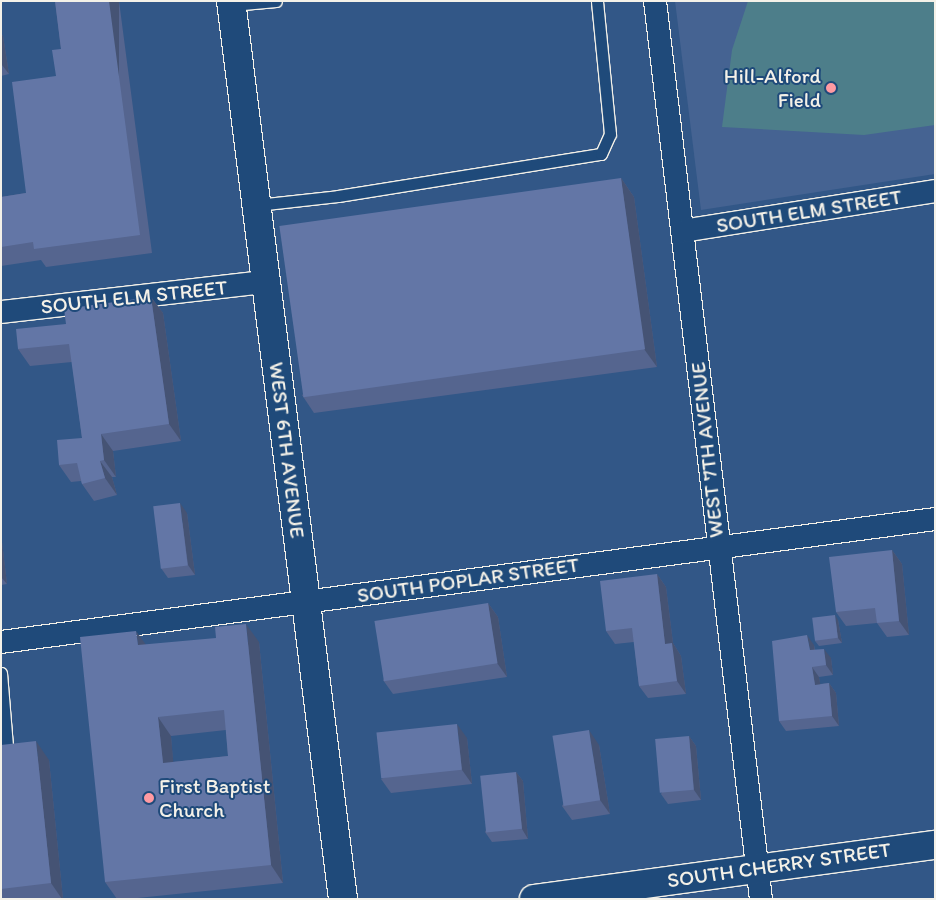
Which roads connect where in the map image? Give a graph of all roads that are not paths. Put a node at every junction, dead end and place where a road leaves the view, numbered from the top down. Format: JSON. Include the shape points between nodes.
{"nodes":[{"id":1,"x":276,"y":1,"type":"edge"},
{"id":2,"x":597,"y":1,"type":"edge"},
{"id":3,"x":655,"y":1,"type":"edge"},
{"id":4,"x":232,"y":3,"type":"edge"},
{"id":5,"x":935,"y":191,"type":"edge"},
{"id":6,"x":257,"y":205,"type":"junction"},
{"id":7,"x":684,"y":231,"type":"junction"},
{"id":8,"x":266,"y":282,"type":"junction"},
{"id":9,"x":1,"y":312,"type":"edge"},
{"id":10,"x":935,"y":519,"type":"edge"},
{"id":11,"x":717,"y":546,"type":"junction"},
{"id":12,"x":306,"y":602,"type":"junction"},
{"id":13,"x":1,"y":642,"type":"edge"},
{"id":14,"x":1,"y":673,"type":"edge"},
{"id":15,"x":1,"y":752,"type":"edge"},
{"id":16,"x":935,"y":844,"type":"edge"},
{"id":17,"x":757,"y":867,"type":"junction"},
{"id":18,"x":343,"y":899,"type":"edge"},
{"id":19,"x":534,"y":899,"type":"edge"},
{"id":20,"x":761,"y":899,"type":"edge"}],
"edges":[{"from":1,"to":4,"type":"lane"},
{"from":2,"to":6,"type":"lane","via":[[610,134],[601,154],[338,196]]},
{"from":3,"to":7,"type":"street","name":"WEST 7TH AVENUE"},
{"from":4,"to":6,"type":"main road","name":"WEST 6TH AVENUE"},
{"from":5,"to":7,"type":"street","name":"SOUTH ELM STREET"},
{"from":6,"to":8,"type":"main road","name":"WEST 6TH AVENUE"},
{"from":7,"to":11,"type":"street","name":"WEST 7TH AVENUE"},
{"from":8,"to":9,"type":"street","name":"SOUTH ELM STREET"},
{"from":8,"to":12,"type":"main road","name":"WEST 6TH AVENUE"},
{"from":10,"to":11,"type":"street","name":"SOUTH POPLAR STREET"},
{"from":11,"to":12,"type":"street","name":"SOUTH POPLAR STREET"},
{"from":11,"to":17,"type":"street","name":"WEST 7TH AVENUE"},
{"from":12,"to":13,"type":"street","name":"SOUTH POPLAR STREET"},
{"from":12,"to":18,"type":"main road","name":"WEST 6TH AVENUE"},
{"from":14,"to":15,"type":"lane","via":[[7,746]]},
{"from":16,"to":17,"type":"main road","name":"SOUTH CHERRY STREET"},
{"from":17,"to":19,"type":"main road","name":"SOUTH CHERRY STREET"},
{"from":17,"to":20,"type":"street","name":"WEST 7TH AVENUE"}]}
